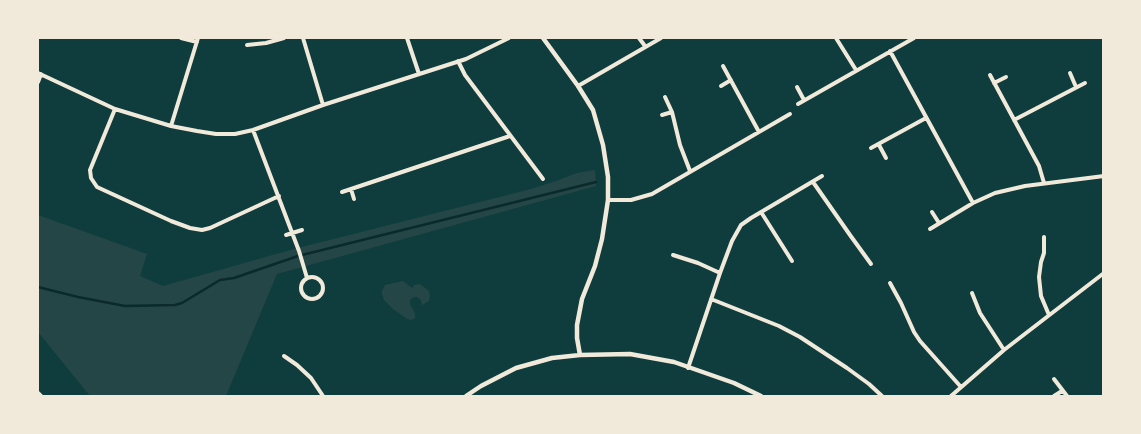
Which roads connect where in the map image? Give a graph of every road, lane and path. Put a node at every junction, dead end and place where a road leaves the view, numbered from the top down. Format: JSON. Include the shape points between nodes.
{"nodes":[{"id":1,"x":181,"y":38,"type":"edge"},
{"id":2,"x":284,"y":38,"type":"edge"},
{"id":3,"x":303,"y":38,"type":"edge"},
{"id":4,"x":408,"y":38,"type":"edge"},
{"id":5,"x":509,"y":38,"type":"edge"},
{"id":6,"x":543,"y":38,"type":"edge"},
{"id":7,"x":639,"y":38,"type":"edge"},
{"id":8,"x":661,"y":38,"type":"edge"},
{"id":9,"x":836,"y":38,"type":"edge"},
{"id":10,"x":914,"y":38,"type":"edge"},
{"id":11,"x":198,"y":40,"type":"edge"},
{"id":12,"x":247,"y":45,"type":"dead end"},
{"id":13,"x":645,"y":46,"type":"junction"},
{"id":14,"x":890,"y":51,"type":"junction"},
{"id":15,"x":458,"y":61,"type":"junction"},
{"id":16,"x":723,"y":66,"type":"dead end"},
{"id":17,"x":856,"y":70,"type":"junction"},
{"id":18,"x":39,"y":74,"type":"edge"},
{"id":19,"x":419,"y":74,"type":"junction"},
{"id":20,"x":1070,"y":74,"type":"dead end"},
{"id":21,"x":990,"y":75,"type":"dead end"},
{"id":22,"x":1006,"y":77,"type":"dead end"},
{"id":23,"x":731,"y":80,"type":"junction"},
{"id":24,"x":38,"y":82,"type":"edge"},
{"id":25,"x":1085,"y":82,"type":"dead end"},
{"id":26,"x":994,"y":83,"type":"junction"},
{"id":27,"x":578,"y":86,"type":"junction"},
{"id":28,"x":721,"y":86,"type":"dead end"},
{"id":29,"x":797,"y":87,"type":"dead end"},
{"id":30,"x":1076,"y":87,"type":"junction"},
{"id":31,"x":665,"y":97,"type":"dead end"},
{"id":32,"x":804,"y":100,"type":"junction"},
{"id":33,"x":798,"y":104,"type":"dead end"},
{"id":34,"x":323,"y":105,"type":"junction"},
{"id":35,"x":116,"y":109,"type":"junction"},
{"id":36,"x":672,"y":112,"type":"junction"},
{"id":37,"x":790,"y":114,"type":"dead end"},
{"id":38,"x":662,"y":115,"type":"dead end"},
{"id":39,"x":926,"y":118,"type":"junction"},
{"id":40,"x":1014,"y":120,"type":"junction"},
{"id":41,"x":171,"y":126,"type":"junction"},
{"id":42,"x":254,"y":130,"type":"junction"},
{"id":43,"x":759,"y":132,"type":"junction"},
{"id":44,"x":510,"y":136,"type":"junction"},
{"id":45,"x":879,"y":145,"type":"junction"},
{"id":46,"x":871,"y":148,"type":"dead end"},
{"id":47,"x":886,"y":158,"type":"dead end"},
{"id":48,"x":690,"y":171,"type":"junction"},
{"id":49,"x":822,"y":176,"type":"dead end"},
{"id":50,"x":1104,"y":176,"type":"edge"},
{"id":51,"x":543,"y":180,"type":"dead end"},
{"id":52,"x":813,"y":182,"type":"junction"},
{"id":53,"x":1044,"y":183,"type":"junction"},
{"id":54,"x":352,"y":189,"type":"junction"},
{"id":55,"x":342,"y":192,"type":"dead end"},
{"id":56,"x":279,"y":196,"type":"junction"},
{"id":57,"x":354,"y":199,"type":"dead end"},
{"id":58,"x":608,"y":200,"type":"junction"},
{"id":59,"x":973,"y":203,"type":"junction"},
{"id":60,"x":761,"y":212,"type":"junction"},
{"id":61,"x":932,"y":212,"type":"dead end"},
{"id":62,"x":939,"y":223,"type":"junction"},
{"id":63,"x":930,"y":228,"type":"dead end"},
{"id":64,"x":302,"y":230,"type":"dead end"},
{"id":65,"x":293,"y":233,"type":"junction"},
{"id":66,"x":286,"y":235,"type":"dead end"},
{"id":67,"x":1044,"y":237,"type":"dead end"},
{"id":68,"x":673,"y":255,"type":"dead end"},
{"id":69,"x":792,"y":261,"type":"dead end"},
{"id":70,"x":872,"y":264,"type":"dead end"},
{"id":71,"x":720,"y":273,"type":"junction"},
{"id":72,"x":1104,"y":273,"type":"edge"},
{"id":73,"x":307,"y":278,"type":"junction"},
{"id":74,"x":890,"y":283,"type":"dead end"},
{"id":75,"x":972,"y":293,"type":"dead end"},
{"id":76,"x":711,"y":299,"type":"junction"},
{"id":77,"x":1049,"y":315,"type":"junction"},
{"id":78,"x":1004,"y":350,"type":"junction"},
{"id":79,"x":580,"y":355,"type":"junction"},
{"id":80,"x":284,"y":356,"type":"dead end"},
{"id":81,"x":688,"y":368,"type":"junction"},
{"id":82,"x":1054,"y":378,"type":"dead end"},
{"id":83,"x":961,"y":387,"type":"junction"},
{"id":84,"x":1062,"y":391,"type":"junction"},
{"id":85,"x":38,"y":393,"type":"edge"},
{"id":86,"x":41,"y":396,"type":"edge"},
{"id":87,"x":324,"y":396,"type":"edge"},
{"id":88,"x":466,"y":396,"type":"edge"},
{"id":89,"x":761,"y":396,"type":"edge"},
{"id":90,"x":882,"y":396,"type":"edge"},
{"id":91,"x":950,"y":396,"type":"edge"},
{"id":92,"x":1054,"y":396,"type":"edge"},
{"id":93,"x":1067,"y":396,"type":"edge"}],
"edges":[{"from":1,"to":11,"type":"street"},
{"from":2,"to":12,"type":"street"},
{"from":3,"to":34,"type":"street"},
{"from":4,"to":19,"type":"street"},
{"from":5,"to":15,"type":"street"},
{"from":6,"to":27,"type":"street"},
{"from":7,"to":13,"type":"street"},
{"from":8,"to":13,"type":"street"},
{"from":9,"to":17,"type":"street"},
{"from":10,"to":14,"type":"street"},
{"from":11,"to":41,"type":"street"},
{"from":13,"to":27,"type":"street"},
{"from":14,"to":17,"type":"street"},
{"from":14,"to":39,"type":"street"},
{"from":15,"to":19,"type":"street"},
{"from":15,"to":44,"type":"street"},
{"from":16,"to":23,"type":"street"},
{"from":17,"to":32,"type":"street"},
{"from":18,"to":24,"type":"street"},
{"from":18,"to":35,"type":"street"},
{"from":19,"to":34,"type":"street"},
{"from":20,"to":30,"type":"street"},
{"from":21,"to":26,"type":"street"},
{"from":22,"to":26,"type":"street"},
{"from":23,"to":28,"type":"street"},
{"from":23,"to":43,"type":"street"},
{"from":25,"to":30,"type":"street"},
{"from":26,"to":40,"type":"street"},
{"from":27,"to":58,"type":"street","via":[[594,110],[608,177]]},
{"from":29,"to":32,"type":"street"},
{"from":30,"to":40,"type":"street"},
{"from":31,"to":36,"type":"street"},
{"from":32,"to":33,"type":"street"},
{"from":34,"to":42,"type":"street"},
{"from":35,"to":41,"type":"street"},
{"from":35,"to":56,"type":"street","via":[[90,170],[97,187],[190,228],[202,230]]},
{"from":36,"to":38,"type":"street"},
{"from":36,"to":48,"type":"street"},
{"from":37,"to":43,"type":"street"},
{"from":39,"to":45,"type":"street"},
{"from":39,"to":59,"type":"street"},
{"from":40,"to":53,"type":"street","via":[[1039,166]]},
{"from":41,"to":42,"type":"street","via":[[216,134]]},
{"from":42,"to":56,"type":"street"},
{"from":43,"to":48,"type":"street"},
{"from":44,"to":51,"type":"street"},
{"from":44,"to":54,"type":"street"},
{"from":45,"to":46,"type":"street"},
{"from":45,"to":47,"type":"street"},
{"from":48,"to":58,"type":"street","via":[[652,194],[631,200]]},
{"from":49,"to":52,"type":"street"},
{"from":50,"to":53,"type":"street"},
{"from":52,"to":60,"type":"street"},
{"from":52,"to":70,"type":"street"},
{"from":53,"to":59,"type":"street","via":[[995,193]]},
{"from":54,"to":55,"type":"street"},
{"from":54,"to":57,"type":"street"},
{"from":56,"to":65,"type":"street"},
{"from":58,"to":79,"type":"street","via":[[602,239],[577,325]]},
{"from":59,"to":62,"type":"street"},
{"from":60,"to":69,"type":"street"},
{"from":60,"to":71,"type":"street","via":[[741,225]]},
{"from":61,"to":62,"type":"street"},
{"from":62,"to":63,"type":"street"},
{"from":64,"to":65,"type":"street"},
{"from":65,"to":66,"type":"street"},
{"from":65,"to":73,"type":"street"},
{"from":67,"to":77,"type":"street","via":[[1039,277],[1041,296]]},
{"from":68,"to":71,"type":"street"},
{"from":71,"to":76,"type":"street"},
{"from":72,"to":77,"type":"street"},
{"from":73,"to":73,"type":"street","via":[[302,287],[304,294],[317,298],[322,293],[322,283],[317,278]]},
{"from":74,"to":83,"type":"street","via":[[920,341]]},
{"from":75,"to":78,"type":"street","via":[[980,313]]},
{"from":76,"to":81,"type":"street"},
{"from":76,"to":90,"type":"street","via":[[800,337]]},
{"from":77,"to":78,"type":"street"},
{"from":78,"to":83,"type":"street"},
{"from":79,"to":81,"type":"street","via":[[630,354],[674,362]]},
{"from":79,"to":88,"type":"street","via":[[552,358],[516,368]]},
{"from":80,"to":87,"type":"street","via":[[311,378]]},
{"from":81,"to":89,"type":"street"},
{"from":82,"to":84,"type":"street"},
{"from":83,"to":91,"type":"street"},
{"from":84,"to":92,"type":"street"},
{"from":84,"to":93,"type":"street"},
{"from":85,"to":86,"type":"street"}]}
